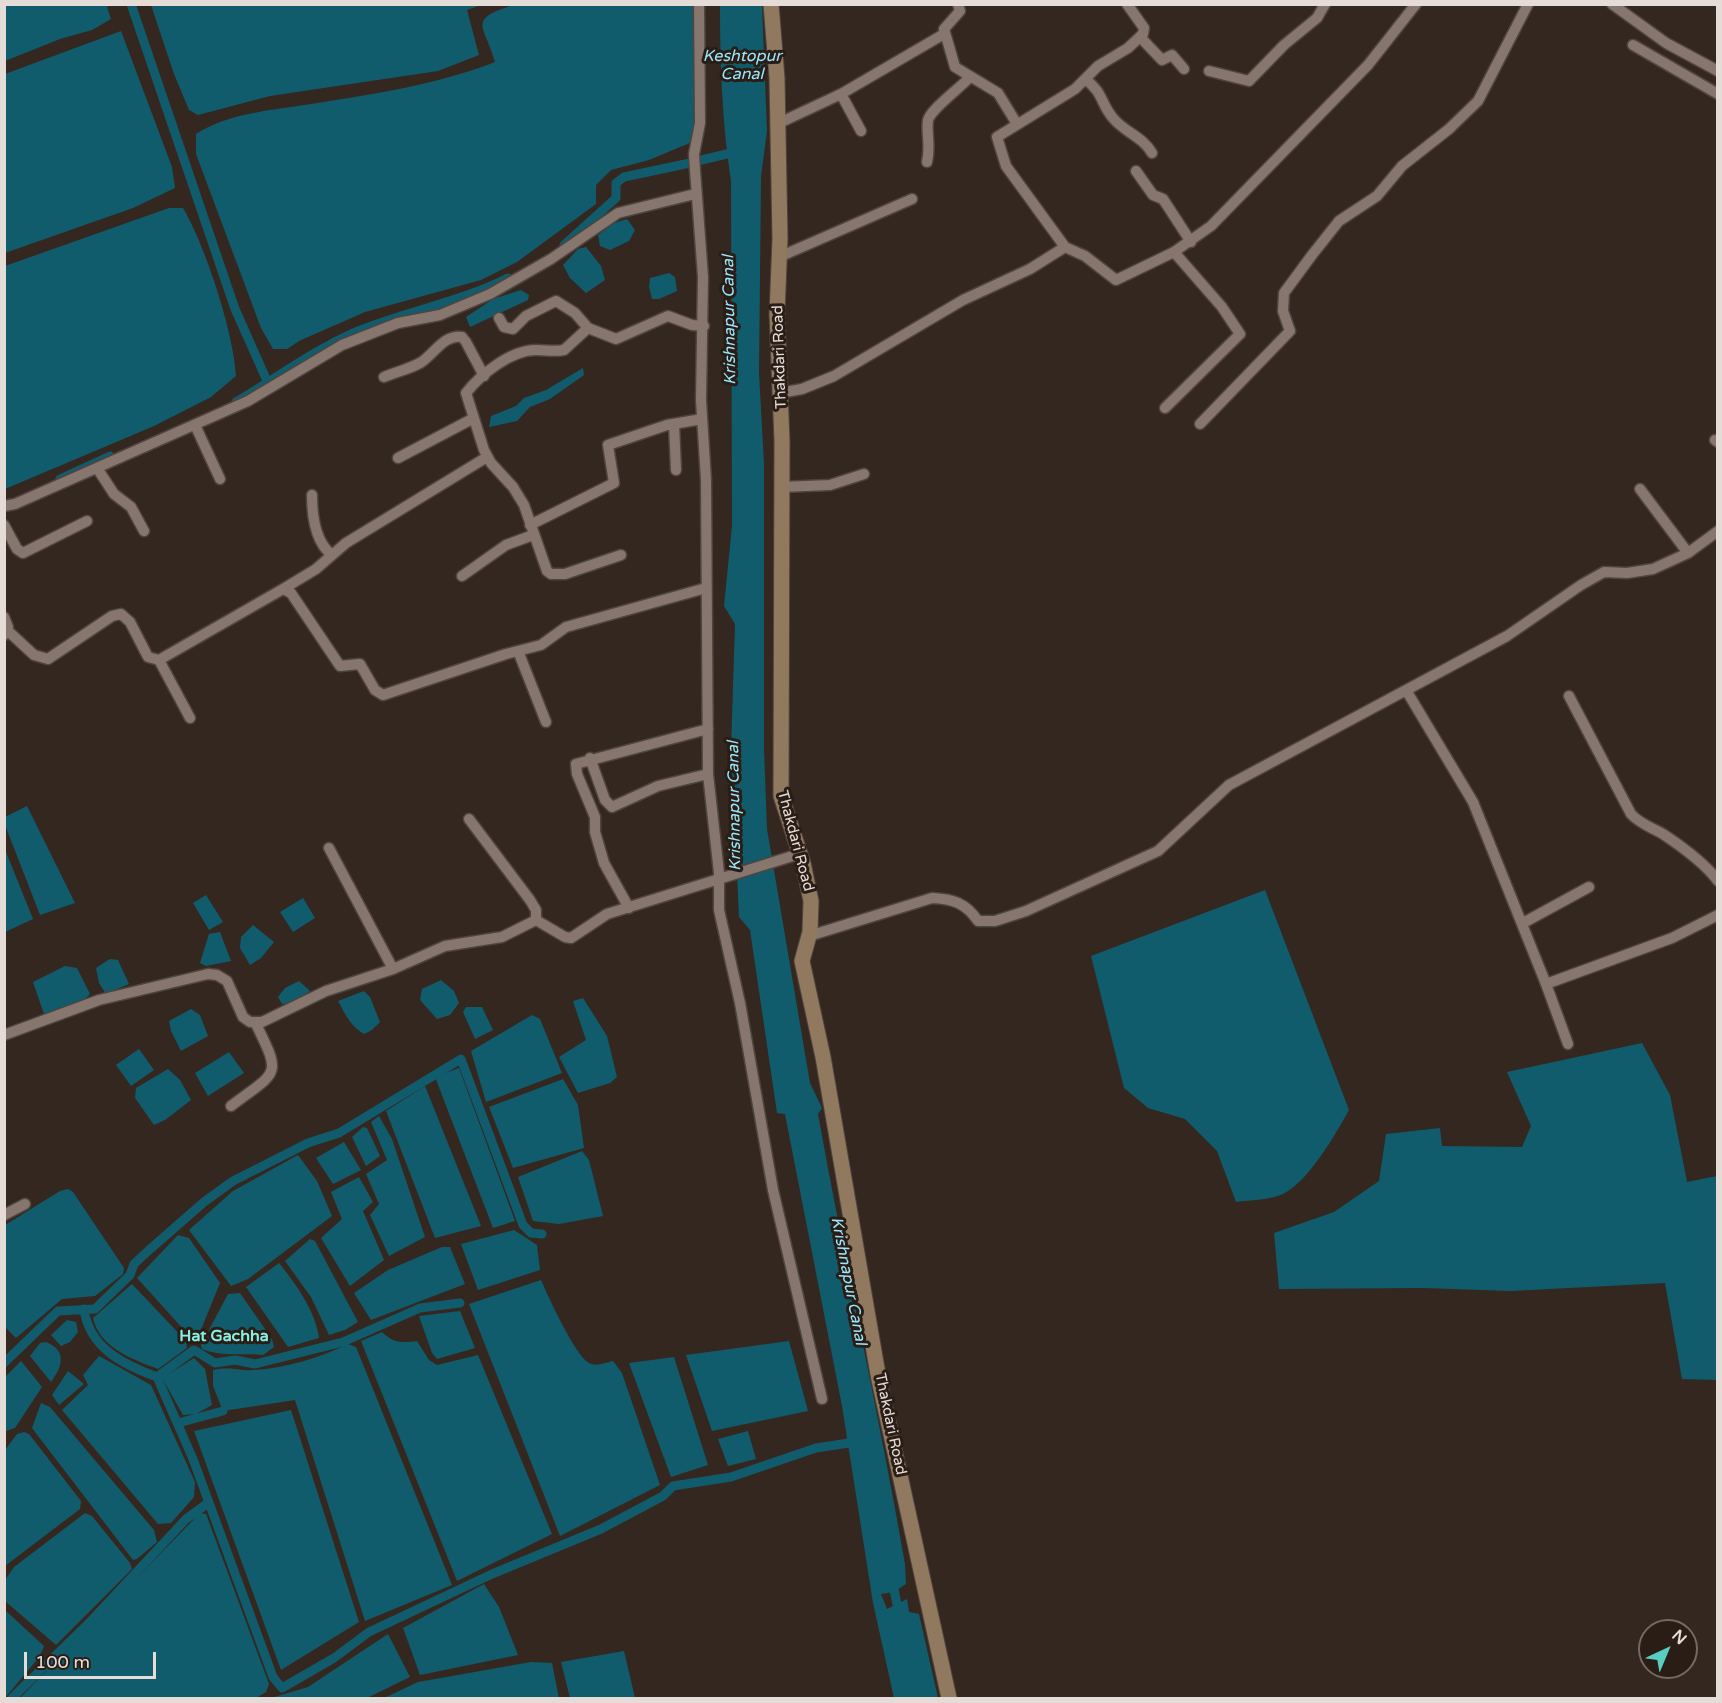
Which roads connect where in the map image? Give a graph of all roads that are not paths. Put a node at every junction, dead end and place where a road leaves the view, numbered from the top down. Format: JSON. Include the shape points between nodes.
{"nodes":[{"id":1,"x":699,"y":4,"type":"edge"},
{"id":2,"x":771,"y":4,"type":"edge"},
{"id":3,"x":958,"y":4,"type":"edge"},
{"id":4,"x":1127,"y":4,"type":"edge"},
{"id":5,"x":1325,"y":4,"type":"edge"},
{"id":6,"x":1416,"y":4,"type":"edge"},
{"id":7,"x":1528,"y":4,"type":"edge"},
{"id":8,"x":1612,"y":4,"type":"edge"},
{"id":9,"x":944,"y":34,"type":"junction"},
{"id":10,"x":1140,"y":37,"type":"junction"},
{"id":11,"x":1633,"y":45,"type":"dead end"},
{"id":12,"x":1184,"y":69,"type":"dead end"},
{"id":13,"x":1718,"y":70,"type":"edge"},
{"id":14,"x":1209,"y":71,"type":"dead end"},
{"id":15,"x":970,"y":77,"type":"junction"},
{"id":16,"x":1085,"y":79,"type":"junction"},
{"id":17,"x":841,"y":94,"type":"junction"},
{"id":18,"x":1718,"y":94,"type":"edge"},
{"id":19,"x":777,"y":124,"type":"junction"},
{"id":20,"x":1017,"y":124,"type":"junction"},
{"id":21,"x":861,"y":131,"type":"dead end"},
{"id":22,"x":1152,"y":153,"type":"dead end"},
{"id":23,"x":927,"y":162,"type":"dead end"},
{"id":24,"x":1136,"y":171,"type":"dead end"},
{"id":25,"x":695,"y":194,"type":"junction"},
{"id":26,"x":912,"y":199,"type":"dead end"},
{"id":27,"x":1191,"y":242,"type":"junction"},
{"id":28,"x":1065,"y":247,"type":"junction"},
{"id":29,"x":1174,"y":252,"type":"junction"},
{"id":30,"x":779,"y":257,"type":"junction"},
{"id":31,"x":499,"y":318,"type":"dead end"},
{"id":32,"x":704,"y":326,"type":"junction"},
{"id":33,"x":588,"y":328,"type":"junction"},
{"id":34,"x":484,"y":376,"type":"junction"},
{"id":35,"x":384,"y":377,"type":"dead end"},
{"id":36,"x":780,"y":393,"type":"junction"},
{"id":37,"x":1165,"y":408,"type":"dead end"},
{"id":38,"x":474,"y":418,"type":"junction"},
{"id":39,"x":702,"y":419,"type":"junction"},
{"id":40,"x":674,"y":424,"type":"junction"},
{"id":41,"x":1200,"y":424,"type":"dead end"},
{"id":42,"x":195,"y":425,"type":"junction"},
{"id":43,"x":487,"y":456,"type":"junction"},
{"id":44,"x":398,"y":458,"type":"dead end"},
{"id":45,"x":97,"y":468,"type":"junction"},
{"id":46,"x":676,"y":470,"type":"dead end"},
{"id":47,"x":864,"y":474,"type":"dead end"},
{"id":48,"x":220,"y":478,"type":"dead end"},
{"id":49,"x":782,"y":487,"type":"junction"},
{"id":50,"x":1640,"y":489,"type":"dead end"},
{"id":51,"x":312,"y":495,"type":"dead end"},
{"id":52,"x":4,"y":506,"type":"edge"},
{"id":53,"x":87,"y":521,"type":"dead end"},
{"id":54,"x":4,"y":525,"type":"edge"},
{"id":55,"x":532,"y":530,"type":"junction"},
{"id":56,"x":144,"y":531,"type":"dead end"},
{"id":57,"x":1718,"y":531,"type":"edge"},
{"id":58,"x":1688,"y":553,"type":"junction"},
{"id":59,"x":332,"y":555,"type":"junction"},
{"id":60,"x":621,"y":555,"type":"dead end"},
{"id":61,"x":462,"y":576,"type":"dead end"},
{"id":62,"x":283,"y":588,"type":"junction"},
{"id":63,"x":706,"y":588,"type":"junction"},
{"id":64,"x":4,"y":617,"type":"edge"},
{"id":65,"x":6,"y":632,"type":"edge"},
{"id":66,"x":518,"y":651,"type":"junction"},
{"id":67,"x":159,"y":660,"type":"junction"},
{"id":68,"x":1406,"y":690,"type":"junction"},
{"id":69,"x":1569,"y":696,"type":"dead end"},
{"id":70,"x":190,"y":718,"type":"dead end"},
{"id":71,"x":546,"y":722,"type":"dead end"},
{"id":72,"x":708,"y":729,"type":"junction"},
{"id":73,"x":590,"y":758,"type":"junction"},
{"id":74,"x":708,"y":774,"type":"junction"},
{"id":75,"x":469,"y":819,"type":"dead end"},
{"id":76,"x":329,"y":849,"type":"dead end"},
{"id":77,"x":792,"y":856,"type":"junction"},
{"id":78,"x":724,"y":878,"type":"junction"},
{"id":79,"x":1718,"y":881,"type":"edge"},
{"id":80,"x":1589,"y":887,"type":"dead end"},
{"id":81,"x":629,"y":908,"type":"junction"},
{"id":82,"x":1718,"y":915,"type":"edge"},
{"id":83,"x":536,"y":920,"type":"junction"},
{"id":84,"x":1523,"y":923,"type":"junction"},
{"id":85,"x":808,"y":936,"type":"junction"},
{"id":86,"x":393,"y":969,"type":"junction"},
{"id":87,"x":1546,"y":984,"type":"junction"},
{"id":88,"x":255,"y":1022,"type":"junction"},
{"id":89,"x":4,"y":1035,"type":"edge"},
{"id":90,"x":1568,"y":1044,"type":"dead end"},
{"id":91,"x":231,"y":1106,"type":"dead end"},
{"id":92,"x":25,"y":1204,"type":"dead end"},
{"id":93,"x":4,"y":1215,"type":"edge"},
{"id":94,"x":822,"y":1399,"type":"dead end"},
{"id":95,"x":949,"y":1698,"type":"edge"}],
"edges":[{"from":1,"to":25,"type":"street","via":[[700,123],[694,154]]},
{"from":2,"to":19,"type":"street","name":"Thakdari Road"},
{"from":3,"to":9,"type":"street","via":[[960,11],[947,24]]},
{"from":4,"to":10,"type":"street","via":[[1144,28]]},
{"from":5,"to":14,"type":"street","via":[[1317,18],[1249,81]]},
{"from":6,"to":27,"type":"street","via":[[1368,65]]},
{"from":7,"to":41,"type":"street","via":[[1478,101],[1402,166],[1377,196],[1339,221],[1284,293],[1283,311],[1290,331]]},
{"from":8,"to":13,"type":"street","via":[[1666,43]]},
{"from":9,"to":15,"type":"street","via":[[955,67]]},
{"from":9,"to":17,"type":"street"},
{"from":10,"to":12,"type":"street","via":[[1162,60],[1173,55]]},
{"from":10,"to":16,"type":"street"},
{"from":11,"to":18,"type":"street"},
{"from":15,"to":20,"type":"street","via":[[998,93]]},
{"from":15,"to":23,"type":"street","via":[[932,112],[928,120]]},
{"from":16,"to":20,"type":"street"},
{"from":16,"to":22,"type":"street","via":[[1098,90],[1113,118],[1143,140]]},
{"from":17,"to":19,"type":"street"},
{"from":17,"to":21,"type":"street"},
{"from":19,"to":30,"type":"street","name":"Thakdari Road"},
{"from":20,"to":28,"type":"street","via":[[997,137],[1006,166]]},
{"from":24,"to":27,"type":"street","via":[[1153,195],[1163,199]]},
{"from":25,"to":32,"type":"street"},
{"from":25,"to":42,"type":"street","via":[[618,213],[551,259],[489,294],[440,315],[408,320],[342,345],[248,401]]},
{"from":26,"to":30,"type":"street"},
{"from":27,"to":29,"type":"street"},
{"from":28,"to":29,"type":"street","via":[[1085,256],[1116,280]]},
{"from":28,"to":36,"type":"street","via":[[1030,269],[963,300],[834,376]]},
{"from":29,"to":37,"type":"street","via":[[1240,334]]},
{"from":30,"to":36,"type":"street","name":"Thakdari Road"},
{"from":31,"to":33,"type":"street","via":[[506,328],[513,329],[526,316],[556,301],[575,313]]},
{"from":32,"to":33,"type":"street","via":[[668,316],[616,339]]},
{"from":32,"to":39,"type":"street"},
{"from":33,"to":34,"type":"street","via":[[564,350],[525,351]]},
{"from":34,"to":35,"type":"street","via":[[466,342],[456,336],[440,344],[417,365]]},
{"from":34,"to":38,"type":"street","via":[[466,393]]},
{"from":36,"to":49,"type":"street","name":"Thakdari Road"},
{"from":38,"to":43,"type":"street"},
{"from":38,"to":44,"type":"street"},
{"from":39,"to":40,"type":"street"},
{"from":39,"to":63,"type":"street"},
{"from":40,"to":46,"type":"street"},
{"from":40,"to":55,"type":"street","via":[[608,445],[614,483]]},
{"from":42,"to":45,"type":"street"},
{"from":42,"to":48,"type":"street"},
{"from":43,"to":55,"type":"street","via":[[524,505]]},
{"from":43,"to":59,"type":"street"},
{"from":45,"to":52,"type":"street"},
{"from":45,"to":56,"type":"street","via":[[114,494],[131,507]]},
{"from":47,"to":49,"type":"street","via":[[831,486]]},
{"from":49,"to":77,"type":"street","name":"Thakdari Road","via":[[781,796]]},
{"from":50,"to":58,"type":"street"},
{"from":51,"to":59,"type":"street","via":[[314,521],[322,543]]},
{"from":53,"to":54,"type":"street","via":[[23,554]]},
{"from":55,"to":60,"type":"street","via":[[542,562],[551,574],[565,574]]},
{"from":55,"to":61,"type":"street"},
{"from":57,"to":58,"type":"street"},
{"from":58,"to":68,"type":"street","via":[[1653,569],[1604,573],[1507,636]]},
{"from":59,"to":62,"type":"street"},
{"from":62,"to":66,"type":"street","via":[[291,593],[340,666],[360,664],[379,694],[391,694]]},
{"from":62,"to":67,"type":"street"},
{"from":63,"to":66,"type":"street","via":[[566,627],[541,645]]},
{"from":63,"to":72,"type":"street"},
{"from":64,"to":65,"type":"street"},
{"from":65,"to":67,"type":"street","via":[[34,655],[48,659],[112,616],[121,614],[130,622],[148,657]]},
{"from":66,"to":71,"type":"street"},
{"from":67,"to":70,"type":"street"},
{"from":68,"to":84,"type":"street","via":[[1473,802]]},
{"from":68,"to":85,"type":"street","via":[[1229,785],[1158,851],[1026,912],[995,921],[978,921],[963,904],[932,898]]},
{"from":69,"to":79,"type":"street","via":[[1631,814],[1688,853]]},
{"from":72,"to":73,"type":"street"},
{"from":72,"to":74,"type":"street"},
{"from":73,"to":74,"type":"street","via":[[605,800],[612,807],[658,786]]},
{"from":73,"to":81,"type":"street","via":[[576,764],[577,774],[595,817],[604,863]]},
{"from":74,"to":78,"type":"street"},
{"from":75,"to":83,"type":"street","via":[[530,900]]},
{"from":76,"to":86,"type":"street"},
{"from":77,"to":78,"type":"street"},
{"from":77,"to":85,"type":"street","name":"Thakdari Road","via":[[811,901]]},
{"from":78,"to":81,"type":"street"},
{"from":78,"to":94,"type":"street","via":[[719,910],[774,1190]]},
{"from":80,"to":84,"type":"street"},
{"from":81,"to":83,"type":"street","via":[[597,920],[572,938]]},
{"from":82,"to":87,"type":"street","via":[[1672,938]]},
{"from":83,"to":86,"type":"street","via":[[502,937],[445,946]]},
{"from":84,"to":87,"type":"street"},
{"from":85,"to":95,"type":"street","name":"Thakdari Road","via":[[802,961],[823,1057],[879,1380]]},
{"from":86,"to":88,"type":"street","via":[[326,991]]},
{"from":87,"to":90,"type":"street"},
{"from":88,"to":89,"type":"street","via":[[243,1017],[226,981],[208,974],[99,1000]]},
{"from":88,"to":91,"type":"street","via":[[273,1059],[273,1070]]},
{"from":92,"to":93,"type":"street"}]}
